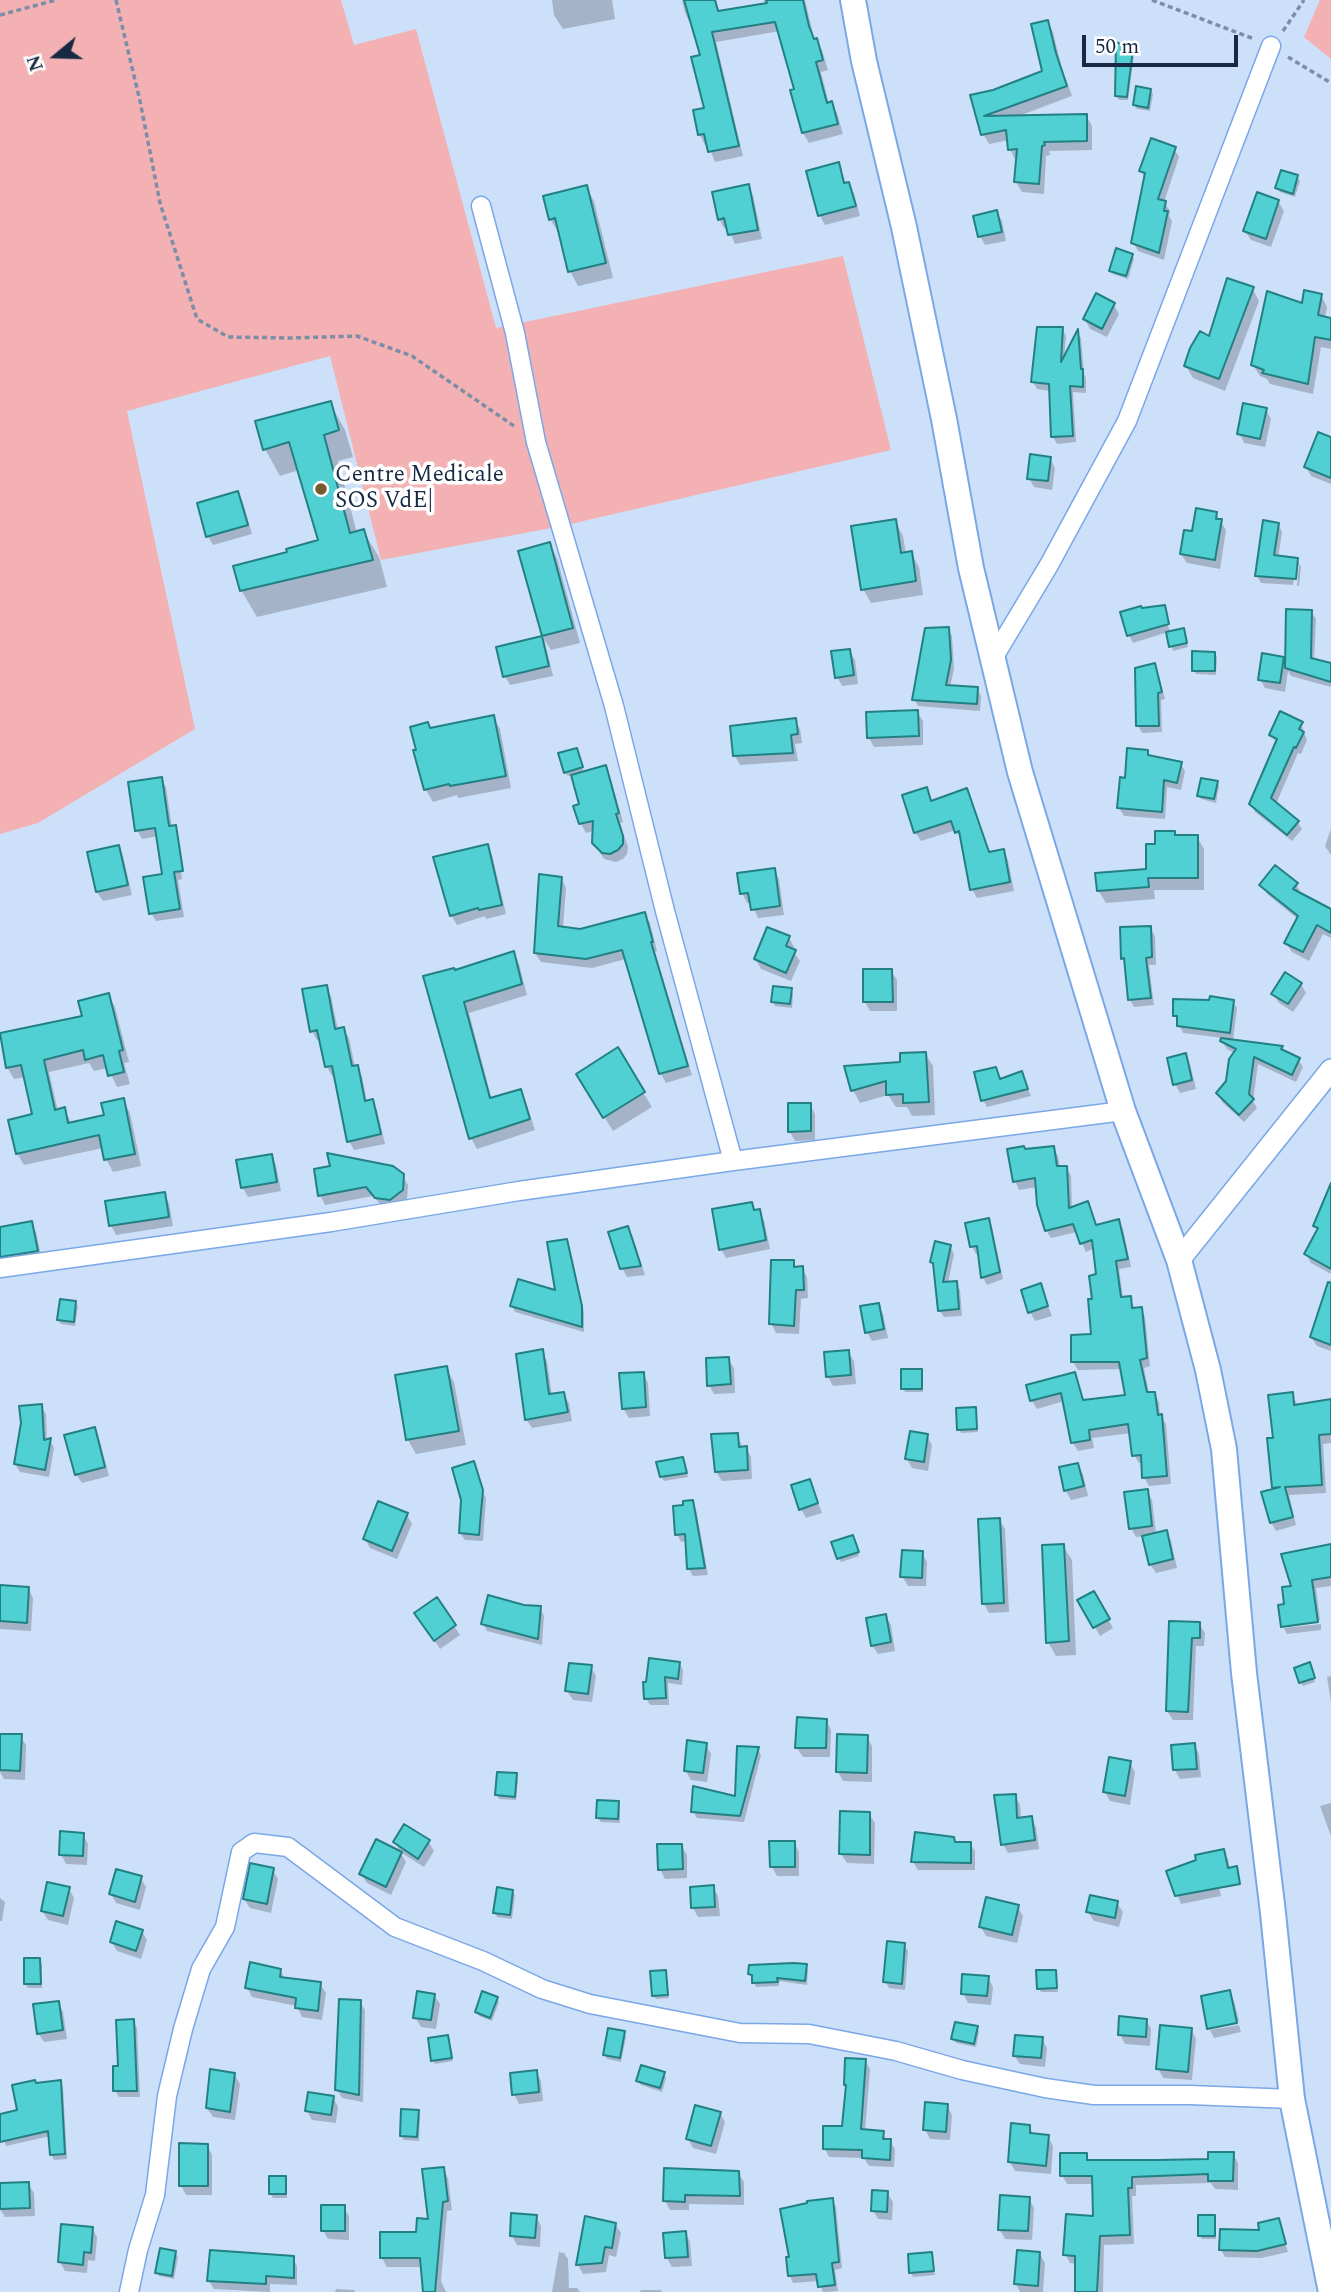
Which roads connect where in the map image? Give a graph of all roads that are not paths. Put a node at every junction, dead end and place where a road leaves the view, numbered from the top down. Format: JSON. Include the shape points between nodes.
{"nodes":[{"id":1,"x":853,"y":0,"type":"edge"},
{"id":2,"x":1271,"y":46,"type":"road end"},
{"id":3,"x":481,"y":206,"type":"dead end"},
{"id":4,"x":992,"y":660,"type":"junction"},
{"id":5,"x":1331,"y":1070,"type":"edge"},
{"id":6,"x":1123,"y":1111,"type":"junction"},
{"id":7,"x":733,"y":1161,"type":"junction"},
{"id":8,"x":1179,"y":1260,"type":"junction"},
{"id":9,"x":0,"y":1268,"type":"edge"},
{"id":10,"x":1292,"y":2099,"type":"junction"},
{"id":11,"x":129,"y":2292,"type":"edge"},
{"id":12,"x":1331,"y":2292,"type":"edge"}],
"edges":[{"from":1,"to":4,"type":"main road"},
{"from":2,"to":4,"type":"street","via":[[1127,421]]},
{"from":3,"to":7,"type":"street","via":[[515,333],[536,442],[614,706]]},
{"from":4,"to":6,"type":"main road","via":[[1020,772]]},
{"from":5,"to":8,"type":"street"},
{"from":6,"to":7,"type":"street"},
{"from":6,"to":8,"type":"main road"},
{"from":7,"to":9,"type":"street"},
{"from":8,"to":10,"type":"main road","via":[[1224,1449]]},
{"from":10,"to":11,"type":"street","via":[[1094,2095],[809,2034],[740,2033],[590,2004],[542,1989],[396,1927],[288,1847],[254,1843],[241,1852],[225,1927],[201,1969],[183,2029],[167,2096],[155,2195]]},
{"from":10,"to":12,"type":"main road"}]}
